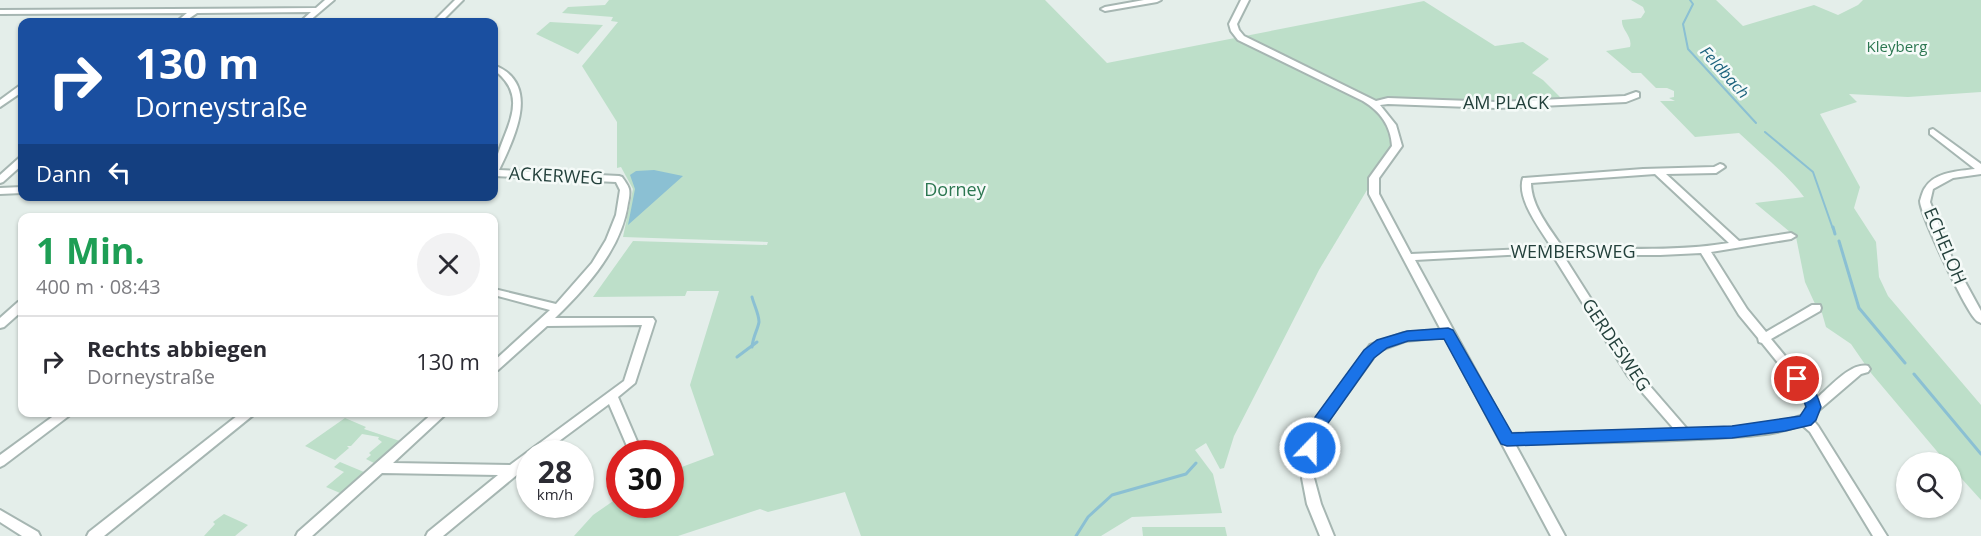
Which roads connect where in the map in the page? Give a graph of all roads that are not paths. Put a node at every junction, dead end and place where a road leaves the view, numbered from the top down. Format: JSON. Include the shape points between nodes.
{"nodes":[{"id":1,"x":330,"y":0,"type":"edge"},
{"id":2,"x":459,"y":0,"type":"edge"},
{"id":3,"x":1157,"y":0,"type":"edge"},
{"id":4,"x":1249,"y":0,"type":"edge"},
{"id":5,"x":1105,"y":9,"type":"dead end"},
{"id":6,"x":318,"y":10,"type":"junction"},
{"id":7,"x":195,"y":11,"type":"junction"},
{"id":8,"x":0,"y":12,"type":"edge"},
{"id":9,"x":185,"y":18,"type":"edge"},
{"id":10,"x":309,"y":18,"type":"edge"},
{"id":11,"x":441,"y":18,"type":"edge"},
{"id":12,"x":498,"y":70,"type":"edge"},
{"id":13,"x":18,"y":91,"type":"edge"},
{"id":14,"x":1636,"y":95,"type":"dead end"},
{"id":15,"x":0,"y":104,"type":"edge"},
{"id":16,"x":1376,"y":104,"type":"junction"},
{"id":17,"x":1933,"y":132,"type":"dead end"},
{"id":18,"x":498,"y":163,"type":"edge"},
{"id":19,"x":1720,"y":167,"type":"dead end"},
{"id":20,"x":18,"y":168,"type":"edge"},
{"id":21,"x":1981,"y":170,"type":"edge"},
{"id":22,"x":498,"y":172,"type":"edge"},
{"id":23,"x":1658,"y":172,"type":"junction"},
{"id":24,"x":0,"y":180,"type":"edge"},
{"id":25,"x":18,"y":190,"type":"edge"},
{"id":26,"x":0,"y":191,"type":"edge"},
{"id":27,"x":1791,"y":236,"type":"dead end"},
{"id":28,"x":1737,"y":244,"type":"junction"},
{"id":29,"x":1704,"y":250,"type":"junction"},
{"id":30,"x":1558,"y":252,"type":"junction"},
{"id":31,"x":1409,"y":257,"type":"junction"},
{"id":32,"x":498,"y":293,"type":"edge"},
{"id":33,"x":18,"y":308,"type":"edge"},
{"id":34,"x":557,"y":308,"type":"junction"},
{"id":35,"x":1816,"y":308,"type":"dead end"},
{"id":36,"x":1981,"y":319,"type":"edge"},
{"id":37,"x":544,"y":322,"type":"junction"},
{"id":38,"x":0,"y":324,"type":"edge"},
{"id":39,"x":1448,"y":333,"type":"junction"},
{"id":40,"x":1763,"y":339,"type":"junction"},
{"id":41,"x":498,"y":363,"type":"edge"},
{"id":42,"x":1864,"y":369,"type":"dead end"},
{"id":43,"x":612,"y":397,"type":"junction"},
{"id":44,"x":1814,"y":407,"type":"junction"},
{"id":45,"x":61,"y":417,"type":"edge"},
{"id":46,"x":245,"y":417,"type":"edge"},
{"id":47,"x":436,"y":417,"type":"edge"},
{"id":48,"x":1805,"y":420,"type":"junction"},
{"id":49,"x":1684,"y":433,"type":"junction"},
{"id":50,"x":552,"y":440,"type":"edge"},
{"id":51,"x":630,"y":440,"type":"edge"},
{"id":52,"x":1507,"y":440,"type":"junction"},
{"id":53,"x":0,"y":462,"type":"edge"},
{"id":54,"x":516,"y":465,"type":"edge"},
{"id":55,"x":379,"y":468,"type":"junction"},
{"id":56,"x":509,"y":470,"type":"junction"},
{"id":57,"x":0,"y":515,"type":"edge"},
{"id":58,"x":33,"y":536,"type":"edge"},
{"id":59,"x":94,"y":536,"type":"edge"},
{"id":60,"x":303,"y":536,"type":"edge"},
{"id":61,"x":433,"y":536,"type":"edge"},
{"id":62,"x":1327,"y":536,"type":"edge"},
{"id":63,"x":1558,"y":536,"type":"edge"},
{"id":64,"x":1880,"y":536,"type":"edge"}],
"edges":[{"from":1,"to":6,"type":"street"},
{"from":2,"to":11,"type":"street"},
{"from":3,"to":5,"type":"street"},
{"from":4,"to":16,"type":"street","via":[[1233,24],[1241,38]]},
{"from":6,"to":7,"type":"street"},
{"from":6,"to":10,"type":"street"},
{"from":7,"to":8,"type":"street"},
{"from":7,"to":9,"type":"street"},
{"from":12,"to":18,"type":"street","via":[[514,84],[518,95],[508,140]]},
{"from":13,"to":15,"type":"street"},
{"from":14,"to":16,"type":"street","name":"AM PLACK","via":[[1626,99],[1524,104]]},
{"from":16,"to":31,"type":"street","via":[[1398,142],[1374,178],[1374,194]]},
{"from":17,"to":21,"type":"street","name":"ECHELOH"},
{"from":19,"to":23,"type":"street","name":"GERDESWEG"},
{"from":20,"to":24,"type":"street"},
{"from":21,"to":36,"type":"street","name":"ECHELOH","via":[[1940,180],[1929,188],[1925,202],[1947,258]]},
{"from":22,"to":34,"type":"street","name":"ACKERWEG","via":[[618,179],[624,184],[625,197],[613,237]]},
{"from":23,"to":28,"type":"street"},
{"from":23,"to":30,"type":"street","name":"GERDESWEG","via":[[1526,180],[1526,189]]},
{"from":25,"to":26,"type":"street"},
{"from":27,"to":28,"type":"street","name":"WEMBERSWEG"},
{"from":28,"to":29,"type":"street","name":"WEMBERSWEG"},
{"from":29,"to":30,"type":"street","name":"WEMBERSWEG"},
{"from":29,"to":40,"type":"street"},
{"from":30,"to":31,"type":"street","name":"WEMBERSWEG"},
{"from":30,"to":49,"type":"street","name":"GERDESWEG","via":[[1632,373]]},
{"from":31,"to":39,"type":"street"},
{"from":32,"to":34,"type":"street"},
{"from":33,"to":38,"type":"street"},
{"from":34,"to":37,"type":"street"},
{"from":35,"to":40,"type":"street"},
{"from":37,"to":41,"type":"street"},
{"from":37,"to":43,"type":"street","via":[[649,321],[629,383]]},
{"from":39,"to":52,"type":"street"},
{"from":39,"to":62,"type":"street","via":[[1404,337],[1374,348],[1321,421],[1310,448],[1308,477]]},
{"from":40,"to":44,"type":"street","via":[[1809,393]]},
{"from":42,"to":44,"type":"street"},
{"from":43,"to":50,"type":"street"},
{"from":43,"to":51,"type":"street"},
{"from":44,"to":48,"type":"street"},
{"from":45,"to":53,"type":"street"},
{"from":46,"to":59,"type":"street"},
{"from":47,"to":55,"type":"street"},
{"from":48,"to":49,"type":"street","via":[[1762,430]]},
{"from":48,"to":64,"type":"street"},
{"from":49,"to":52,"type":"street"},
{"from":52,"to":63,"type":"street"},
{"from":54,"to":56,"type":"street"},
{"from":55,"to":56,"type":"street"},
{"from":55,"to":60,"type":"street"},
{"from":56,"to":61,"type":"street"},
{"from":57,"to":58,"type":"street"}]}
